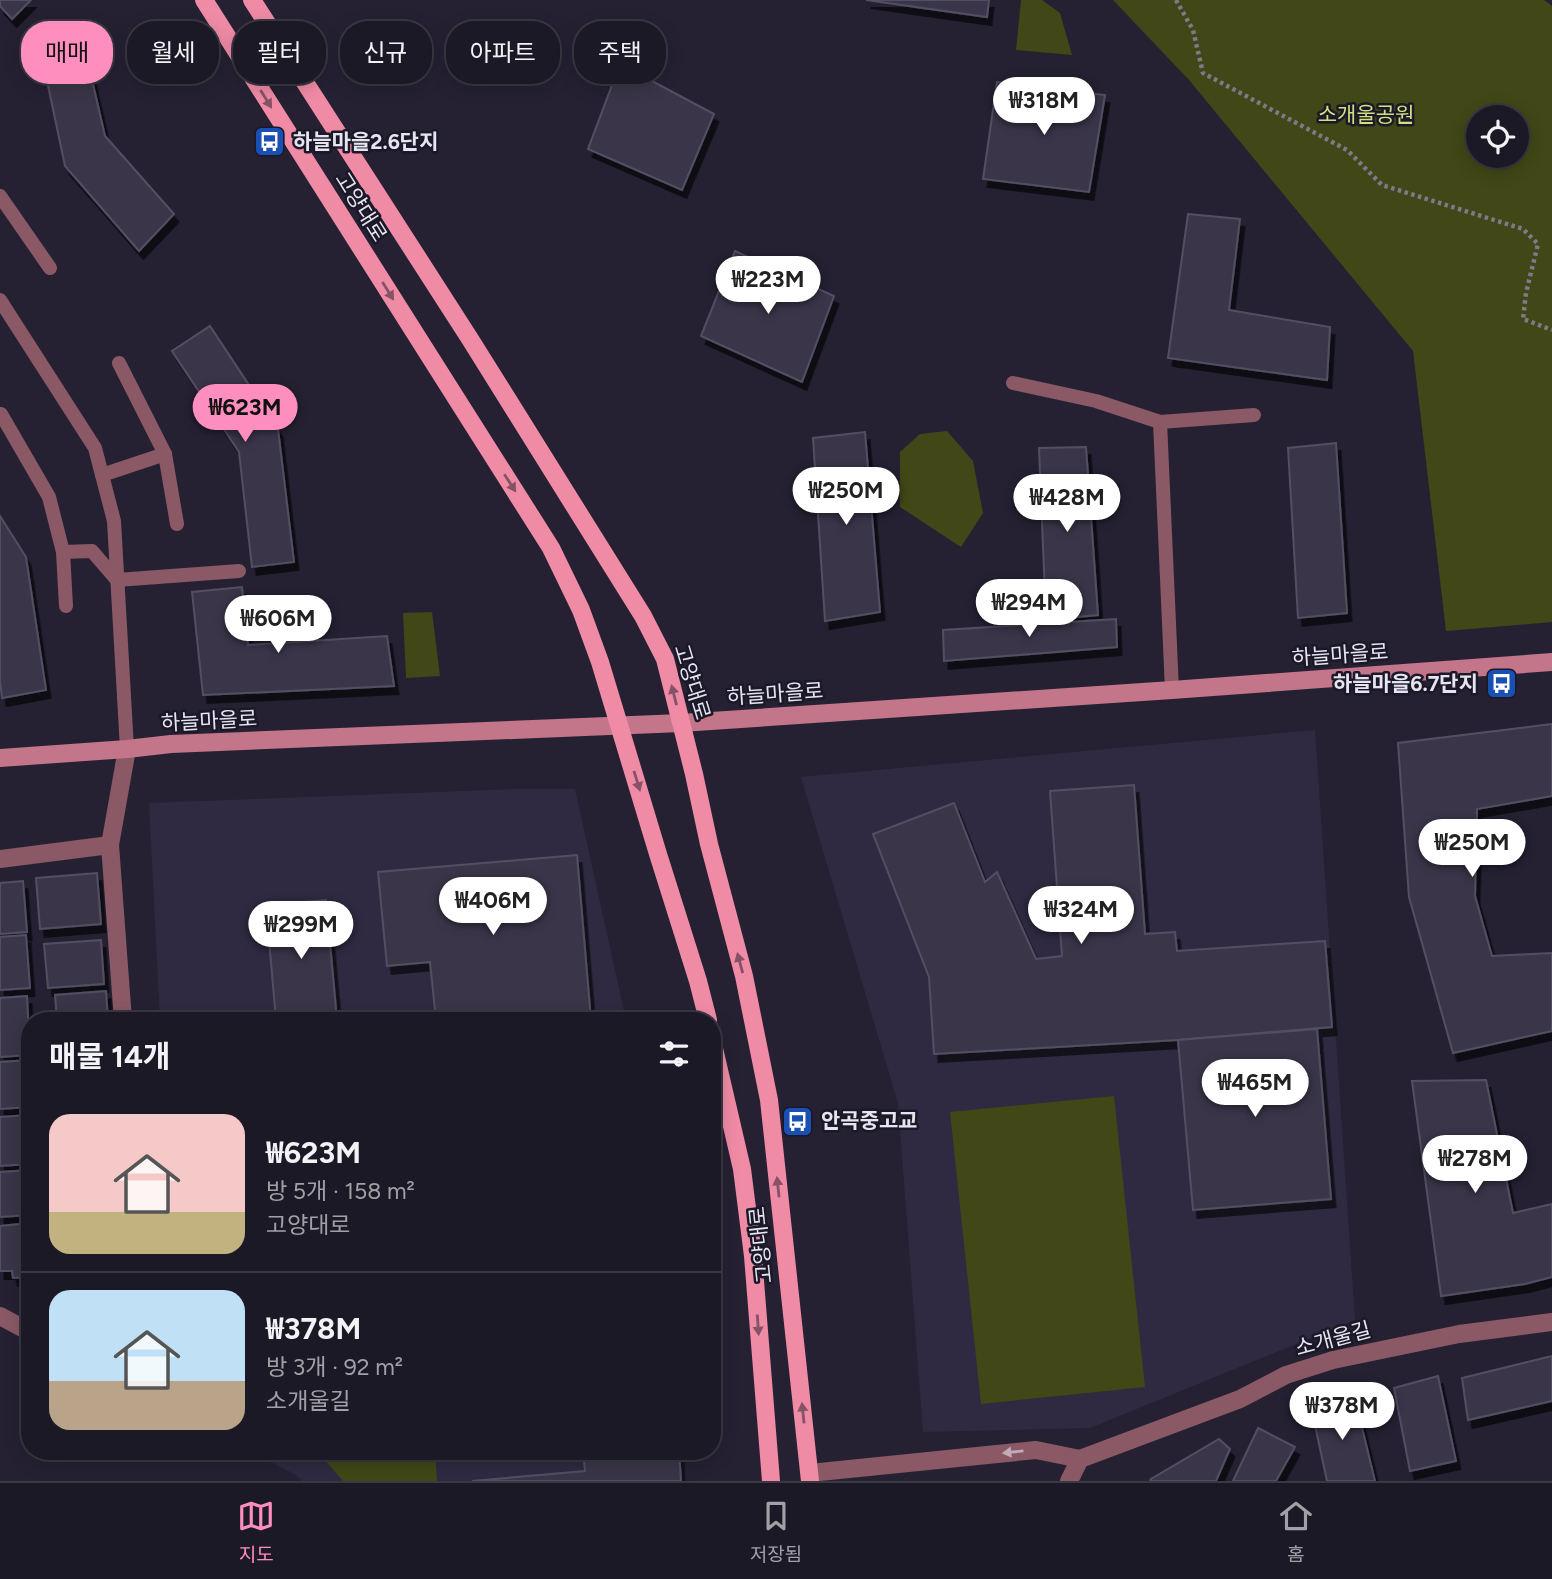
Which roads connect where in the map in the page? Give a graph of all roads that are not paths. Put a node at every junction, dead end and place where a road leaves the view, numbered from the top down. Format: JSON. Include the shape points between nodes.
{"nodes":[{"id":1,"x":204,"y":0,"type":"edge"},
{"id":2,"x":252,"y":0,"type":"edge"},
{"id":3,"x":0,"y":196,"type":"edge"},
{"id":4,"x":50,"y":268,"type":"dead end"},
{"id":5,"x":0,"y":300,"type":"edge"},
{"id":6,"x":119,"y":363,"type":"dead end"},
{"id":7,"x":1013,"y":383,"type":"dead end"},
{"id":8,"x":1,"y":414,"type":"edge"},
{"id":9,"x":1254,"y":415,"type":"dead end"},
{"id":10,"x":1160,"y":422,"type":"junction"},
{"id":11,"x":165,"y":454,"type":"junction"},
{"id":12,"x":102,"y":475,"type":"junction"},
{"id":13,"x":177,"y":524,"type":"dead end"},
{"id":14,"x":63,"y":552,"type":"junction"},
{"id":15,"x":239,"y":571,"type":"dead end"},
{"id":16,"x":117,"y":580,"type":"junction"},
{"id":17,"x":66,"y":606,"type":"dead end"},
{"id":18,"x":1552,"y":662,"type":"edge"},
{"id":19,"x":1172,"y":691,"type":"junction"},
{"id":20,"x":681,"y":723,"type":"junction"},
{"id":21,"x":618,"y":726,"type":"junction"},
{"id":22,"x":127,"y":749,"type":"junction"},
{"id":23,"x":0,"y":758,"type":"edge"},
{"id":24,"x":110,"y":845,"type":"junction"},
{"id":25,"x":0,"y":859,"type":"edge"},
{"id":26,"x":122,"y":1012,"type":"edge"},
{"id":27,"x":706,"y":1012,"type":"edge"},
{"id":28,"x":721,"y":1079,"type":"edge"},
{"id":29,"x":0,"y":1317,"type":"edge"},
{"id":30,"x":1552,"y":1322,"type":"edge"},
{"id":31,"x":21,"y":1328,"type":"edge"},
{"id":32,"x":1080,"y":1460,"type":"junction"},
{"id":33,"x":810,"y":1477,"type":"edge"},
{"id":34,"x":771,"y":1481,"type":"edge"},
{"id":35,"x":1069,"y":1481,"type":"edge"}],
"edges":[{"from":1,"to":21,"type":"main road","name":"고양대로","one_way":true,"via":[[551,548],[581,610]]},
{"from":20,"to":2,"type":"main road","name":"고양대로","one_way":true,"via":[[665,659],[643,615]]},
{"from":3,"to":4,"type":"lane"},
{"from":5,"to":12,"type":"lane","via":[[95,448]]},
{"from":6,"to":11,"type":"lane"},
{"from":7,"to":10,"type":"lane","via":[[1096,401]]},
{"from":8,"to":14,"type":"lane","via":[[49,497]]},
{"from":9,"to":10,"type":"lane"},
{"from":10,"to":19,"type":"lane"},
{"from":11,"to":12,"type":"lane"},
{"from":11,"to":13,"type":"lane"},
{"from":12,"to":16,"type":"lane","via":[[114,521]]},
{"from":14,"to":16,"type":"lane","via":[[92,551]]},
{"from":14,"to":17,"type":"lane"},
{"from":15,"to":16,"type":"lane"},
{"from":16,"to":22,"type":"lane"},
{"from":18,"to":19,"type":"main road","name":"하늘마을로"},
{"from":19,"to":20,"type":"main road","name":"하늘마을로"},
{"from":20,"to":21,"type":"main road","name":"하늘마을로"},
{"from":33,"to":20,"type":"main road","name":"고양대로","one_way":true,"via":[[769,1100],[744,976]]},
{"from":21,"to":22,"type":"main road","name":"하늘마을로"},
{"from":21,"to":27,"type":"main road","name":"고양대로","one_way":true},
{"from":22,"to":23,"type":"main road","name":"하늘마을로"},
{"from":22,"to":24,"type":"street"},
{"from":24,"to":25,"type":"street"},
{"from":24,"to":26,"type":"street"},
{"from":28,"to":34,"type":"main road","name":"고양대로","one_way":true,"via":[[742,1169],[753,1256]]},
{"from":29,"to":31,"type":"street"},
{"from":30,"to":32,"type":"street","name":"소개울길","via":[[1459,1334],[1333,1360]]},
{"from":32,"to":33,"type":"street","one_way":true,"via":[[1036,1450]]},
{"from":32,"to":35,"type":"street"}]}
